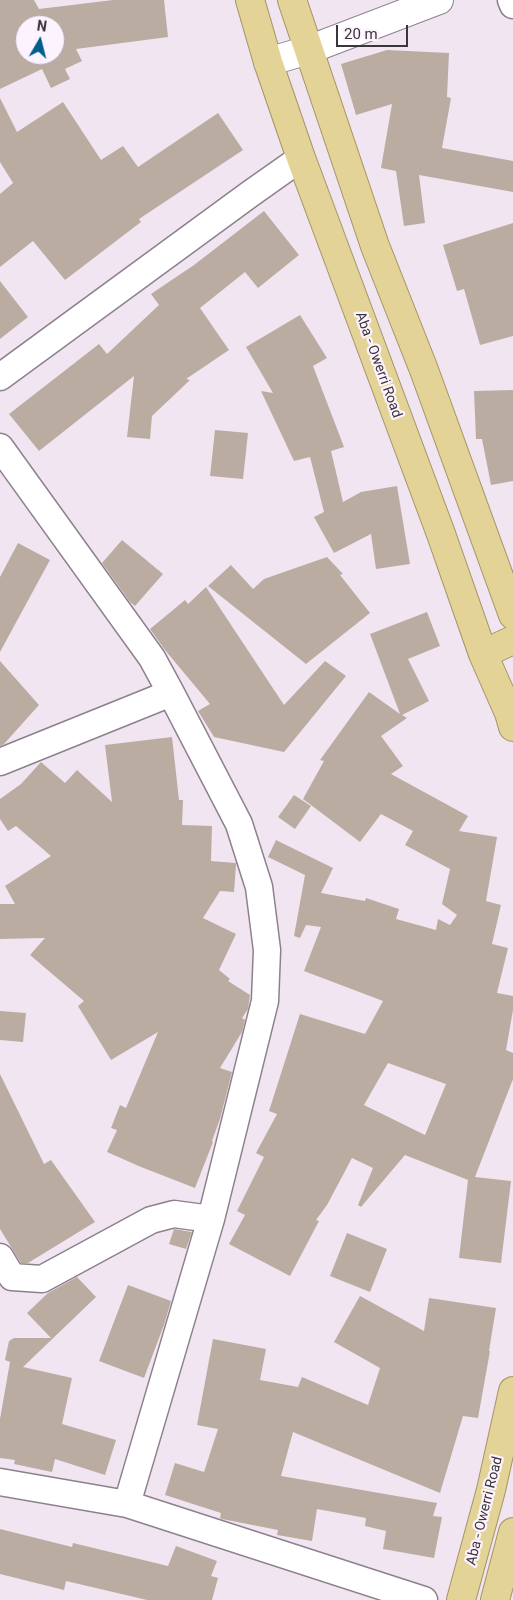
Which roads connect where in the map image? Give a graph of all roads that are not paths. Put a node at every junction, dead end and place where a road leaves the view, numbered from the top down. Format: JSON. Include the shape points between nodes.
{"nodes":[{"id":1,"x":250,"y":0,"type":"edge"},
{"id":2,"x":292,"y":0,"type":"edge"},
{"id":3,"x":439,"y":0,"type":"edge"},
{"id":4,"x":511,"y":0,"type":"edge"},
{"id":5,"x":513,"y":5,"type":"edge"},
{"id":6,"x":308,"y":50,"type":"junction"},
{"id":7,"x":268,"y":62,"type":"junction"},
{"id":8,"x":301,"y":158,"type":"junction"},
{"id":9,"x":0,"y":377,"type":"edge"},
{"id":10,"x":0,"y":447,"type":"edge"},
{"id":11,"x":513,"y":615,"type":"edge"},
{"id":12,"x":513,"y":640,"type":"edge"},
{"id":13,"x":483,"y":654,"type":"junction"},
{"id":14,"x":171,"y":693,"type":"junction"},
{"id":15,"x":513,"y":727,"type":"edge"},
{"id":16,"x":0,"y":762,"type":"edge"},
{"id":17,"x":211,"y":1219,"type":"junction"},
{"id":18,"x":0,"y":1257,"type":"edge"},
{"id":19,"x":513,"y":1392,"type":"edge"},
{"id":20,"x":0,"y":1482,"type":"edge"},
{"id":21,"x":127,"y":1504,"type":"junction"},
{"id":22,"x":513,"y":1532,"type":"edge"},
{"id":23,"x":424,"y":1600,"type":"edge"},
{"id":24,"x":461,"y":1600,"type":"edge"},
{"id":25,"x":495,"y":1600,"type":"edge"}],
"edges":[{"from":1,"to":7,"type":"highway","name":"Aba - Owerri Road"},
{"from":2,"to":6,"type":"highway"},
{"from":3,"to":6,"type":"main road"},
{"from":4,"to":5,"type":"street"},
{"from":6,"to":7,"type":"main road"},
{"from":6,"to":11,"type":"highway","via":[[375,246]]},
{"from":7,"to":8,"type":"highway","name":"Aba - Owerri Road"},
{"from":8,"to":9,"type":"street"},
{"from":8,"to":13,"type":"highway","name":"Aba - Owerri Road"},
{"from":10,"to":14,"type":"street","via":[[152,658]]},
{"from":12,"to":13,"type":"highway"},
{"from":13,"to":15,"type":"highway","name":"Aba - Owerri Road"},
{"from":14,"to":16,"type":"street"},
{"from":14,"to":17,"type":"street","via":[[239,824],[259,887],[267,950],[265,1001]]},
{"from":17,"to":18,"type":"street","via":[[174,1214],[151,1220],[42,1279],[12,1277]]},
{"from":17,"to":21,"type":"street"},
{"from":19,"to":24,"type":"highway","name":"Aba - Owerri Road"},
{"from":20,"to":21,"type":"street"},
{"from":21,"to":23,"type":"street"},
{"from":22,"to":25,"type":"highway"}]}
